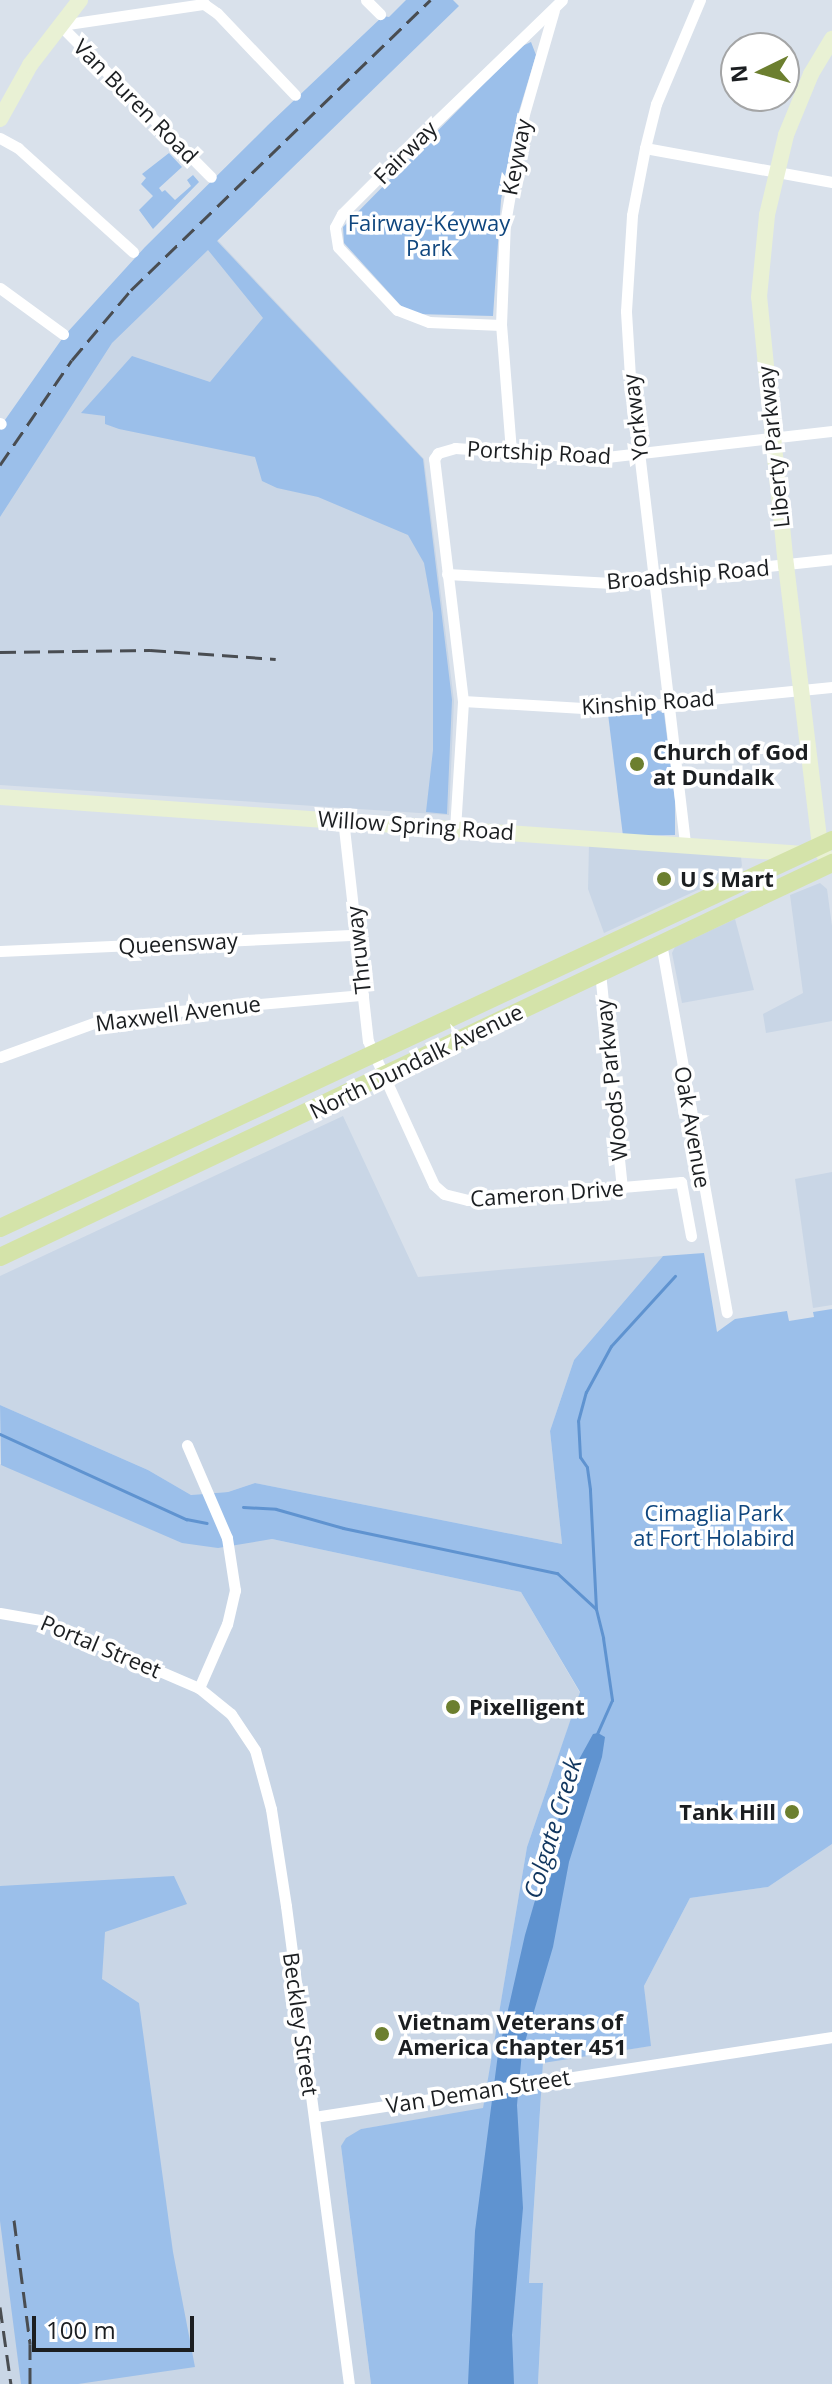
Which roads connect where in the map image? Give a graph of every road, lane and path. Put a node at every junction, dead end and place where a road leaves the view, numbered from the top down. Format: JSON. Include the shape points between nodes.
{"nodes":[{"id":1,"x":80,"y":0,"type":"edge"},
{"id":2,"x":366,"y":0,"type":"edge"},
{"id":3,"x":700,"y":0,"type":"edge"},
{"id":4,"x":558,"y":5,"type":"edge"},
{"id":5,"x":380,"y":14,"type":"dead end"},
{"id":6,"x":60,"y":25,"type":"junction"},
{"id":7,"x":832,"y":39,"type":"edge"},
{"id":8,"x":295,"y":95,"type":"dead end"},
{"id":9,"x":0,"y":119,"type":"edge"},
{"id":10,"x":0,"y":138,"type":"edge"},
{"id":11,"x":645,"y":148,"type":"junction"},
{"id":12,"x":777,"y":172,"type":"junction"},
{"id":13,"x":211,"y":177,"type":"dead end"},
{"id":14,"x":832,"y":182,"type":"edge"},
{"id":15,"x":133,"y":252,"type":"dead end"},
{"id":16,"x":0,"y":288,"type":"edge"},
{"id":17,"x":501,"y":325,"type":"junction"},
{"id":18,"x":63,"y":334,"type":"dead end"},
{"id":19,"x":832,"y":431,"type":"edge"},
{"id":20,"x":772,"y":440,"type":"junction"},
{"id":21,"x":511,"y":451,"type":"junction"},
{"id":22,"x":639,"y":456,"type":"junction"},
{"id":23,"x":832,"y":559,"type":"edge"},
{"id":24,"x":786,"y":566,"type":"junction"},
{"id":25,"x":447,"y":574,"type":"junction"},
{"id":26,"x":655,"y":580,"type":"junction"},
{"id":27,"x":832,"y":687,"type":"edge"},
{"id":28,"x":802,"y":688,"type":"junction"},
{"id":29,"x":463,"y":701,"type":"junction"},
{"id":30,"x":669,"y":703,"type":"junction"},
{"id":31,"x":0,"y":797,"type":"edge"},
{"id":32,"x":343,"y":819,"type":"junction"},
{"id":33,"x":455,"y":829,"type":"junction"},
{"id":34,"x":685,"y":843,"type":"junction"},
{"id":35,"x":825,"y":857,"type":"edge"},
{"id":36,"x":356,"y":935,"type":"junction"},
{"id":37,"x":661,"y":943,"type":"junction"},
{"id":38,"x":0,"y":951,"type":"edge"},
{"id":39,"x":600,"y":972,"type":"junction"},
{"id":40,"x":363,"y":995,"type":"junction"},
{"id":41,"x":373,"y":1052,"type":"junction"},
{"id":42,"x":0,"y":1057,"type":"edge"},
{"id":43,"x":384,"y":1077,"type":"junction"},
{"id":44,"x":622,"y":1187,"type":"junction"},
{"id":45,"x":0,"y":1228,"type":"edge"},
{"id":46,"x":691,"y":1236,"type":"dead end"},
{"id":47,"x":0,"y":1257,"type":"edge"},
{"id":48,"x":727,"y":1312,"type":"dead end"},
{"id":49,"x":187,"y":1445,"type":"dead end"},
{"id":50,"x":0,"y":1613,"type":"edge"},
{"id":51,"x":199,"y":1688,"type":"junction"},
{"id":52,"x":832,"y":2037,"type":"edge"},
{"id":53,"x":314,"y":2117,"type":"junction"},
{"id":54,"x":349,"y":2384,"type":"edge"}],
"edges":[{"from":1,"to":6,"type":"street"},
{"from":2,"to":5,"type":"street"},
{"from":3,"to":11,"type":"street","name":"Yorkway","via":[[656,104]]},
{"from":4,"to":17,"type":"street","name":"Keyway","via":[[514,161],[505,223]]},
{"from":4,"to":17,"type":"street","name":"Fairway","via":[[400,156],[335,227],[338,247],[397,310],[429,322]]},
{"from":6,"to":8,"type":"street","via":[[204,4]]},
{"from":6,"to":9,"type":"street"},
{"from":6,"to":13,"type":"street","name":"Van Buren Road"},
{"from":7,"to":12,"type":"street","name":"Liberty Parkway","via":[[799,103]]},
{"from":10,"to":15,"type":"street","via":[[18,148]]},
{"from":11,"to":12,"type":"street"},
{"from":11,"to":22,"type":"street","name":"Yorkway","via":[[632,215],[626,311]]},
{"from":12,"to":14,"type":"street"},
{"from":12,"to":20,"type":"street","name":"Liberty Parkway","via":[[759,297]]},
{"from":16,"to":18,"type":"street"},
{"from":17,"to":21,"type":"street","name":"Keyway"},
{"from":19,"to":20,"type":"street","name":"Portship Road"},
{"from":20,"to":22,"type":"street","name":"Portship Road"},
{"from":20,"to":24,"type":"street","name":"Liberty Parkway"},
{"from":21,"to":22,"type":"street","name":"Portship Road"},
{"from":21,"to":25,"type":"street","name":"Portship Road","via":[[446,448],[434,459]]},
{"from":22,"to":26,"type":"street","name":"Yorkway"},
{"from":23,"to":24,"type":"street","name":"Broadship Road"},
{"from":24,"to":26,"type":"street","name":"Broadship Road"},
{"from":24,"to":28,"type":"street","name":"Liberty Parkway"},
{"from":25,"to":26,"type":"street","name":"Broadship Road","via":[[612,583]]},
{"from":25,"to":29,"type":"street"},
{"from":26,"to":30,"type":"street","name":"Yorkway"},
{"from":27,"to":28,"type":"street","name":"Kinship Road"},
{"from":28,"to":30,"type":"street","name":"Kinship Road"},
{"from":28,"to":35,"type":"street","name":"Liberty Parkway"},
{"from":29,"to":30,"type":"street","name":"Kinship Road","via":[[583,708]]},
{"from":29,"to":33,"type":"street"},
{"from":30,"to":34,"type":"street","name":"Yorkway"},
{"from":31,"to":32,"type":"street","name":"Willow Spring Road"},
{"from":32,"to":33,"type":"street","name":"Willow Spring Road"},
{"from":32,"to":36,"type":"street","name":"Thruway"},
{"from":33,"to":34,"type":"street","name":"Willow Spring Road"},
{"from":34,"to":35,"type":"street","name":"Willow Spring Road"},
{"from":35,"to":37,"type":"main road","name":"North Dundalk Avenue"},
{"from":35,"to":41,"type":"main road","name":"North Dundalk Avenue"},
{"from":36,"to":38,"type":"street","name":"Queensway"},
{"from":36,"to":40,"type":"street","name":"Thruway"},
{"from":37,"to":39,"type":"main road","name":"North Dundalk Avenue"},
{"from":37,"to":48,"type":"street","name":"Oak Avenue"},
{"from":39,"to":43,"type":"main road","name":"North Dundalk Avenue"},
{"from":39,"to":44,"type":"street","name":"Woods Parkway"},
{"from":40,"to":41,"type":"street","name":"Thruway"},
{"from":40,"to":42,"type":"street","name":"Maxwell Avenue","via":[[118,1016]]},
{"from":41,"to":43,"type":"street","name":"Thruway"},
{"from":41,"to":45,"type":"main road","name":"North Dundalk Avenue"},
{"from":43,"to":44,"type":"street","name":"Cameron Drive","via":[[430,1179],[444,1194],[468,1200]]},
{"from":43,"to":47,"type":"main road","name":"North Dundalk Avenue"},
{"from":44,"to":46,"type":"street","name":"Cameron Drive","via":[[681,1182]]},
{"from":49,"to":51,"type":"street","via":[[227,1538],[234,1578],[227,1624]]},
{"from":50,"to":51,"type":"street","name":"Portal Street","via":[[41,1620]]},
{"from":51,"to":53,"type":"street","name":"Beckley Street","via":[[246,1733],[263,1773]]},
{"from":52,"to":53,"type":"street","name":"Van Deman Street"},
{"from":53,"to":54,"type":"street","name":"Beckley Street"}]}
